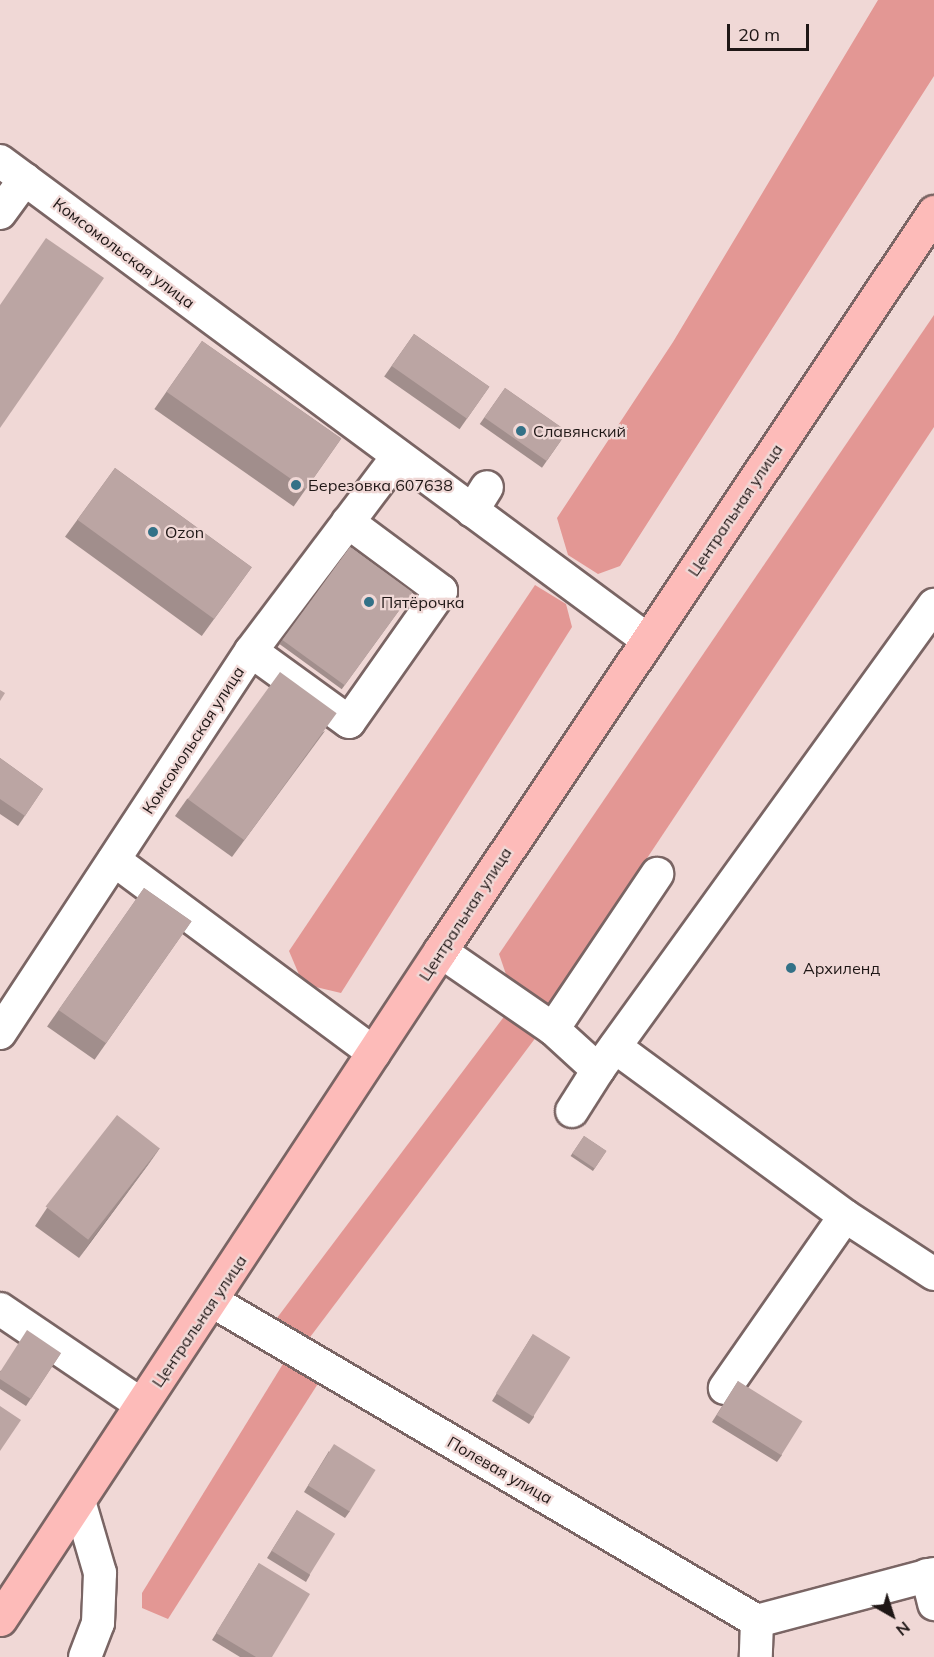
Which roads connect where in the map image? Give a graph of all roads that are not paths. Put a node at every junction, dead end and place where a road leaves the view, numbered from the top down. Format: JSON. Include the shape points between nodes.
{"nodes":[{"id":1,"x":12,"y":170,"type":"edge"},
{"id":2,"x":934,"y":212,"type":"edge"},
{"id":3,"x":0,"y":213,"type":"edge"},
{"id":4,"x":398,"y":456,"type":"junction"},
{"id":5,"x":348,"y":522,"type":"junction"},
{"id":6,"x":934,"y":605,"type":"edge"},
{"id":7,"x":649,"y":640,"type":"junction"},
{"id":8,"x":251,"y":651,"type":"junction"},
{"id":9,"x":114,"y":860,"type":"junction"},
{"id":10,"x":657,"y":874,"type":"dead end"},
{"id":11,"x":440,"y":951,"type":"junction"},
{"id":12,"x":553,"y":1029,"type":"junction"},
{"id":13,"x":0,"y":1033,"type":"edge"},
{"id":14,"x":374,"y":1053,"type":"junction"},
{"id":15,"x":606,"y":1059,"type":"junction"},
{"id":16,"x":572,"y":1111,"type":"dead end"},
{"id":17,"x":844,"y":1216,"type":"junction"},
{"id":18,"x":934,"y":1274,"type":"edge"},
{"id":19,"x":212,"y":1301,"type":"junction"},
{"id":20,"x":0,"y":1310,"type":"edge"},
{"id":21,"x":725,"y":1388,"type":"dead end"},
{"id":22,"x":142,"y":1406,"type":"junction"},
{"id":23,"x":79,"y":1501,"type":"junction"},
{"id":24,"x":932,"y":1584,"type":"edge"},
{"id":25,"x":0,"y":1619,"type":"edge"},
{"id":26,"x":758,"y":1621,"type":"junction"},
{"id":27,"x":85,"y":1657,"type":"edge"},
{"id":28,"x":756,"y":1657,"type":"edge"}],
"edges":[{"from":1,"to":3,"type":"street","name":"Комсомольская улица"},
{"from":1,"to":4,"type":"street","name":"Комсомольская улица"},
{"from":2,"to":7,"type":"main road","name":"Центральная улица"},
{"from":4,"to":5,"type":"street","name":"Комсомольская улица"},
{"from":4,"to":7,"type":"street","name":"Комсомольская улица","via":[[479,499]]},
{"from":5,"to":8,"type":"street","name":"Комсомольская улица"},
{"from":5,"to":8,"type":"street","via":[[441,591],[349,722]]},
{"from":6,"to":15,"type":"street"},
{"from":7,"to":11,"type":"main road","name":"Центральная улица"},
{"from":8,"to":9,"type":"street","name":"Комсомольская улица"},
{"from":9,"to":13,"type":"street","name":"Комсомольская улица"},
{"from":9,"to":14,"type":"street"},
{"from":10,"to":12,"type":"street"},
{"from":11,"to":12,"type":"street"},
{"from":11,"to":14,"type":"main road","name":"Центральная улица"},
{"from":12,"to":15,"type":"street"},
{"from":14,"to":19,"type":"main road","name":"Центральная улица"},
{"from":15,"to":16,"type":"street"},
{"from":15,"to":17,"type":"street"},
{"from":17,"to":18,"type":"street"},
{"from":17,"to":21,"type":"street"},
{"from":19,"to":22,"type":"main road","name":"Центральная улица"},
{"from":19,"to":26,"type":"street","name":"Полевая улица"},
{"from":20,"to":22,"type":"street"},
{"from":22,"to":23,"type":"main road","name":"Центральная улица"},
{"from":23,"to":25,"type":"main road","name":"Центральная улица"},
{"from":23,"to":27,"type":"street","via":[[100,1573],[98,1623]]},
{"from":24,"to":26,"type":"street"},
{"from":26,"to":28,"type":"street"}]}
